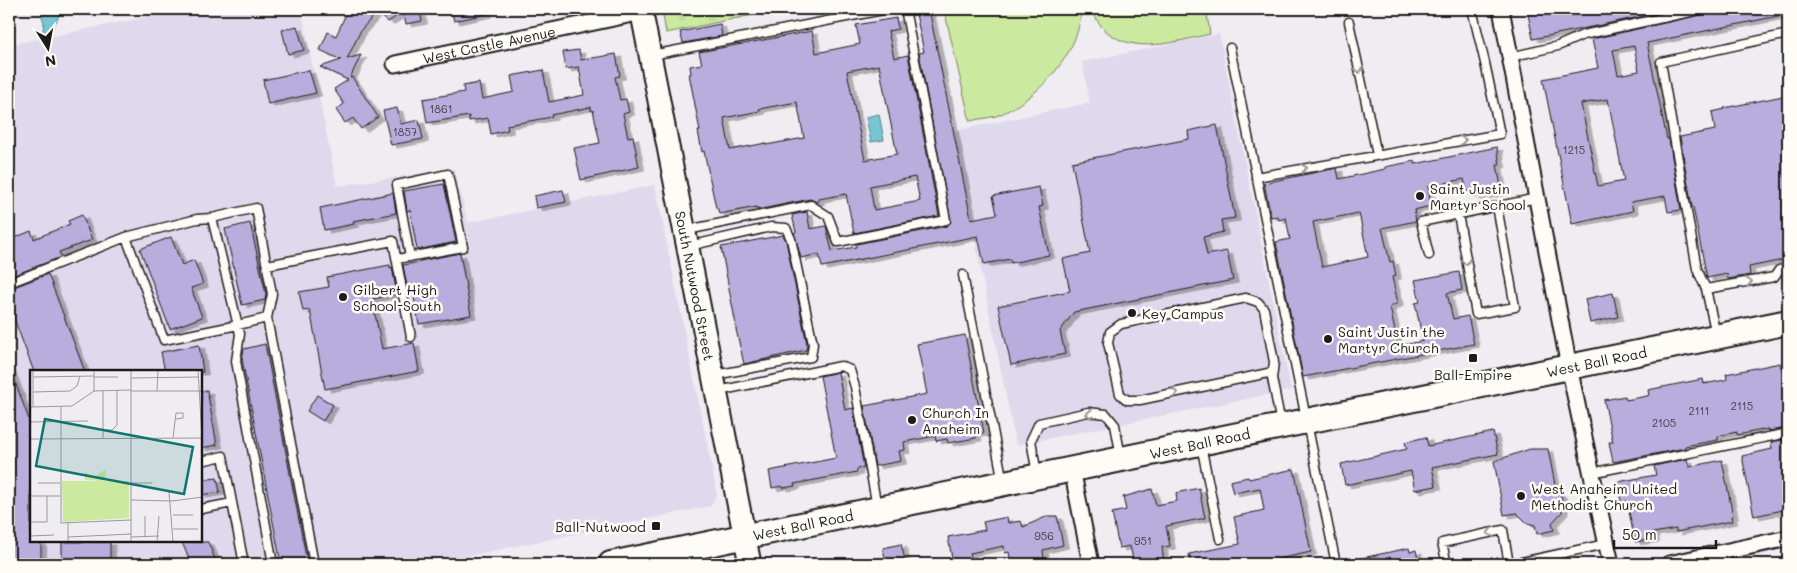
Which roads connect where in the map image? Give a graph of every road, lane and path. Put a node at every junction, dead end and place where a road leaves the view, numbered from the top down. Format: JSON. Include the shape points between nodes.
{"nodes":[{"id":1,"x":888,"y":9,"type":"edge"},
{"id":2,"x":905,"y":9,"type":"edge"},
{"id":3,"x":1472,"y":9,"type":"edge"},
{"id":4,"x":1501,"y":9,"type":"edge"},
{"id":5,"x":1704,"y":9,"type":"edge"},
{"id":6,"x":647,"y":10,"type":"edge"},
{"id":7,"x":1349,"y":22,"type":"dead end"},
{"id":8,"x":1788,"y":34,"type":"edge"},
{"id":9,"x":1230,"y":48,"type":"dead end"},
{"id":10,"x":650,"y":55,"type":"junction"},
{"id":11,"x":1510,"y":57,"type":"junction"},
{"id":12,"x":395,"y":64,"type":"dead end"},
{"id":13,"x":1377,"y":155,"type":"junction"},
{"id":14,"x":1256,"y":177,"type":"junction"},
{"id":15,"x":1537,"y":198,"type":"junction"},
{"id":16,"x":1497,"y":206,"type":"junction"},
{"id":17,"x":1458,"y":214,"type":"junction"},
{"id":18,"x":212,"y":218,"type":"junction"},
{"id":19,"x":126,"y":237,"type":"junction"},
{"id":20,"x":686,"y":238,"type":"junction"},
{"id":21,"x":1429,"y":255,"type":"dead end"},
{"id":22,"x":410,"y":257,"type":"junction"},
{"id":23,"x":397,"y":260,"type":"junction"},
{"id":24,"x":267,"y":265,"type":"junction"},
{"id":25,"x":1788,"y":268,"type":"edge"},
{"id":26,"x":963,"y":276,"type":"dead end"},
{"id":27,"x":9,"y":283,"type":"edge"},
{"id":28,"x":1706,"y":289,"type":"junction"},
{"id":29,"x":267,"y":318,"type":"junction"},
{"id":30,"x":1788,"y":322,"type":"edge"},
{"id":31,"x":238,"y":325,"type":"junction"},
{"id":32,"x":1717,"y":336,"type":"junction"},
{"id":33,"x":412,"y":337,"type":"dead end"},
{"id":34,"x":1569,"y":367,"type":"junction"},
{"id":35,"x":1273,"y":372,"type":"junction"},
{"id":36,"x":715,"y":383,"type":"junction"},
{"id":37,"x":1306,"y":421,"type":"junction"},
{"id":38,"x":1281,"y":426,"type":"junction"},
{"id":39,"x":1788,"y":433,"type":"edge"},
{"id":40,"x":1200,"y":443,"type":"junction"},
{"id":41,"x":1122,"y":459,"type":"junction"},
{"id":42,"x":202,"y":460,"type":"edge"},
{"id":43,"x":1072,"y":470,"type":"junction"},
{"id":44,"x":1591,"y":473,"type":"junction"},
{"id":45,"x":1038,"y":476,"type":"junction"},
{"id":46,"x":1003,"y":484,"type":"junction"},
{"id":47,"x":232,"y":503,"type":"junction"},
{"id":48,"x":202,"y":509,"type":"edge"},
{"id":49,"x":878,"y":509,"type":"junction"},
{"id":50,"x":744,"y":537,"type":"junction"},
{"id":51,"x":1788,"y":538,"type":"edge"},
{"id":52,"x":1220,"y":539,"type":"dead end"},
{"id":53,"x":1606,"y":544,"type":"junction"},
{"id":54,"x":244,"y":564,"type":"edge"},
{"id":55,"x":273,"y":564,"type":"edge"},
{"id":56,"x":314,"y":564,"type":"edge"},
{"id":57,"x":611,"y":564,"type":"edge"},
{"id":58,"x":750,"y":564,"type":"edge"},
{"id":59,"x":1091,"y":564,"type":"edge"},
{"id":60,"x":1336,"y":564,"type":"edge"},
{"id":61,"x":1446,"y":564,"type":"edge"},
{"id":62,"x":1511,"y":564,"type":"edge"},
{"id":63,"x":1610,"y":564,"type":"edge"},
{"id":64,"x":1669,"y":564,"type":"edge"}],
"edges":[{"from":1,"to":10,"type":"lane"},
{"from":2,"to":20,"type":"lane","via":[[946,220],[838,242],[828,216],[811,205]]},
{"from":13,"to":3,"type":"lane","one_way":true,"via":[[1500,134]]},
{"from":4,"to":11,"type":"street"},
{"from":5,"to":11,"type":"lane","via":[[1583,35],[1558,46]]},
{"from":6,"to":10,"type":"street","name":"South Nutwood Street"},
{"from":6,"to":12,"type":"street","name":"West Castle Avenue"},
{"from":7,"to":13,"type":"lane","one_way":true},
{"from":8,"to":28,"type":"lane","via":[[1660,62],[1697,269]]},
{"from":9,"to":14,"type":"lane"},
{"from":10,"to":20,"type":"street","name":"South Nutwood Street"},
{"from":11,"to":15,"type":"street"},
{"from":14,"to":13,"type":"lane","one_way":true},
{"from":14,"to":37,"type":"lane"},
{"from":15,"to":16,"type":"lane"},
{"from":15,"to":34,"type":"street"},
{"from":16,"to":17,"type":"lane"},
{"from":17,"to":16,"type":"lane","one_way":true,"via":[[1476,314],[1515,307]]},
{"from":17,"to":21,"type":"lane","via":[[1421,222]]},
{"from":18,"to":19,"type":"lane"},
{"from":18,"to":24,"type":"lane","via":[[256,208]]},
{"from":18,"to":31,"type":"lane"},
{"from":19,"to":27,"type":"lane"},
{"from":19,"to":31,"type":"lane","via":[[164,340]]},
{"from":20,"to":36,"type":"street","name":"South Nutwood Street"},
{"from":20,"to":36,"type":"lane","via":[[786,228],[813,344],[811,356]]},
{"from":22,"to":22,"type":"lane","via":[[463,247],[448,174],[397,185]]},
{"from":22,"to":23,"type":"lane"},
{"from":23,"to":24,"type":"lane","via":[[393,241]]},
{"from":23,"to":33,"type":"lane"},
{"from":24,"to":29,"type":"lane","via":[[272,294]]},
{"from":28,"to":25,"type":"lane","one_way":true,"via":[[1774,277],[1779,270]]},
{"from":26,"to":46,"type":"lane"},
{"from":28,"to":32,"type":"lane"},
{"from":29,"to":31,"type":"lane"},
{"from":29,"to":56,"type":"lane"},
{"from":30,"to":32,"type":"main road","name":"West Ball Road"},
{"from":31,"to":55,"type":"lane","via":[[236,361]]},
{"from":32,"to":34,"type":"main road","name":"West Ball Road"},
{"from":34,"to":37,"type":"main road","name":"West Ball Road"},
{"from":34,"to":44,"type":"street"},
{"from":35,"to":35,"type":"lane","one_way":true,"via":[[1264,309],[1258,302],[1246,298],[1121,324],[1110,332],[1108,342],[1120,394],[1127,400]]},
{"from":35,"to":38,"type":"lane"},
{"from":36,"to":49,"type":"lane","via":[[841,366],[850,370]]},
{"from":36,"to":50,"type":"street","name":"South Nutwood Street"},
{"from":37,"to":38,"type":"main road","name":"West Ball Road"},
{"from":37,"to":60,"type":"lane"},
{"from":38,"to":40,"type":"main road","name":"West Ball Road"},
{"from":39,"to":44,"type":"lane"},
{"from":40,"to":41,"type":"main road","name":"West Ball Road"},
{"from":40,"to":52,"type":"lane"},
{"from":41,"to":43,"type":"main road","name":"West Ball Road"},
{"from":41,"to":45,"type":"lane","one_way":true,"via":[[1115,425],[1106,414],[1088,412],[1039,423],[1032,440]]},
{"from":42,"to":47,"type":"lane","via":[[223,456]]},
{"from":43,"to":45,"type":"main road","name":"West Ball Road"},
{"from":43,"to":59,"type":"street"},
{"from":44,"to":53,"type":"street"},
{"from":45,"to":46,"type":"main road","name":"West Ball Road"},
{"from":46,"to":49,"type":"main road","name":"West Ball Road"},
{"from":47,"to":48,"type":"lane"},
{"from":47,"to":54,"type":"lane"},
{"from":49,"to":50,"type":"main road","name":"West Ball Road"},
{"from":50,"to":57,"type":"main road","name":"West Ball Road"},
{"from":50,"to":58,"type":"street","name":"South Nutwood Street"},
{"from":51,"to":64,"type":"street"},
{"from":53,"to":62,"type":"lane"},
{"from":53,"to":63,"type":"street"},
{"from":62,"to":61,"type":"lane","one_way":true,"via":[[1503,530],[1442,543]]}]}
